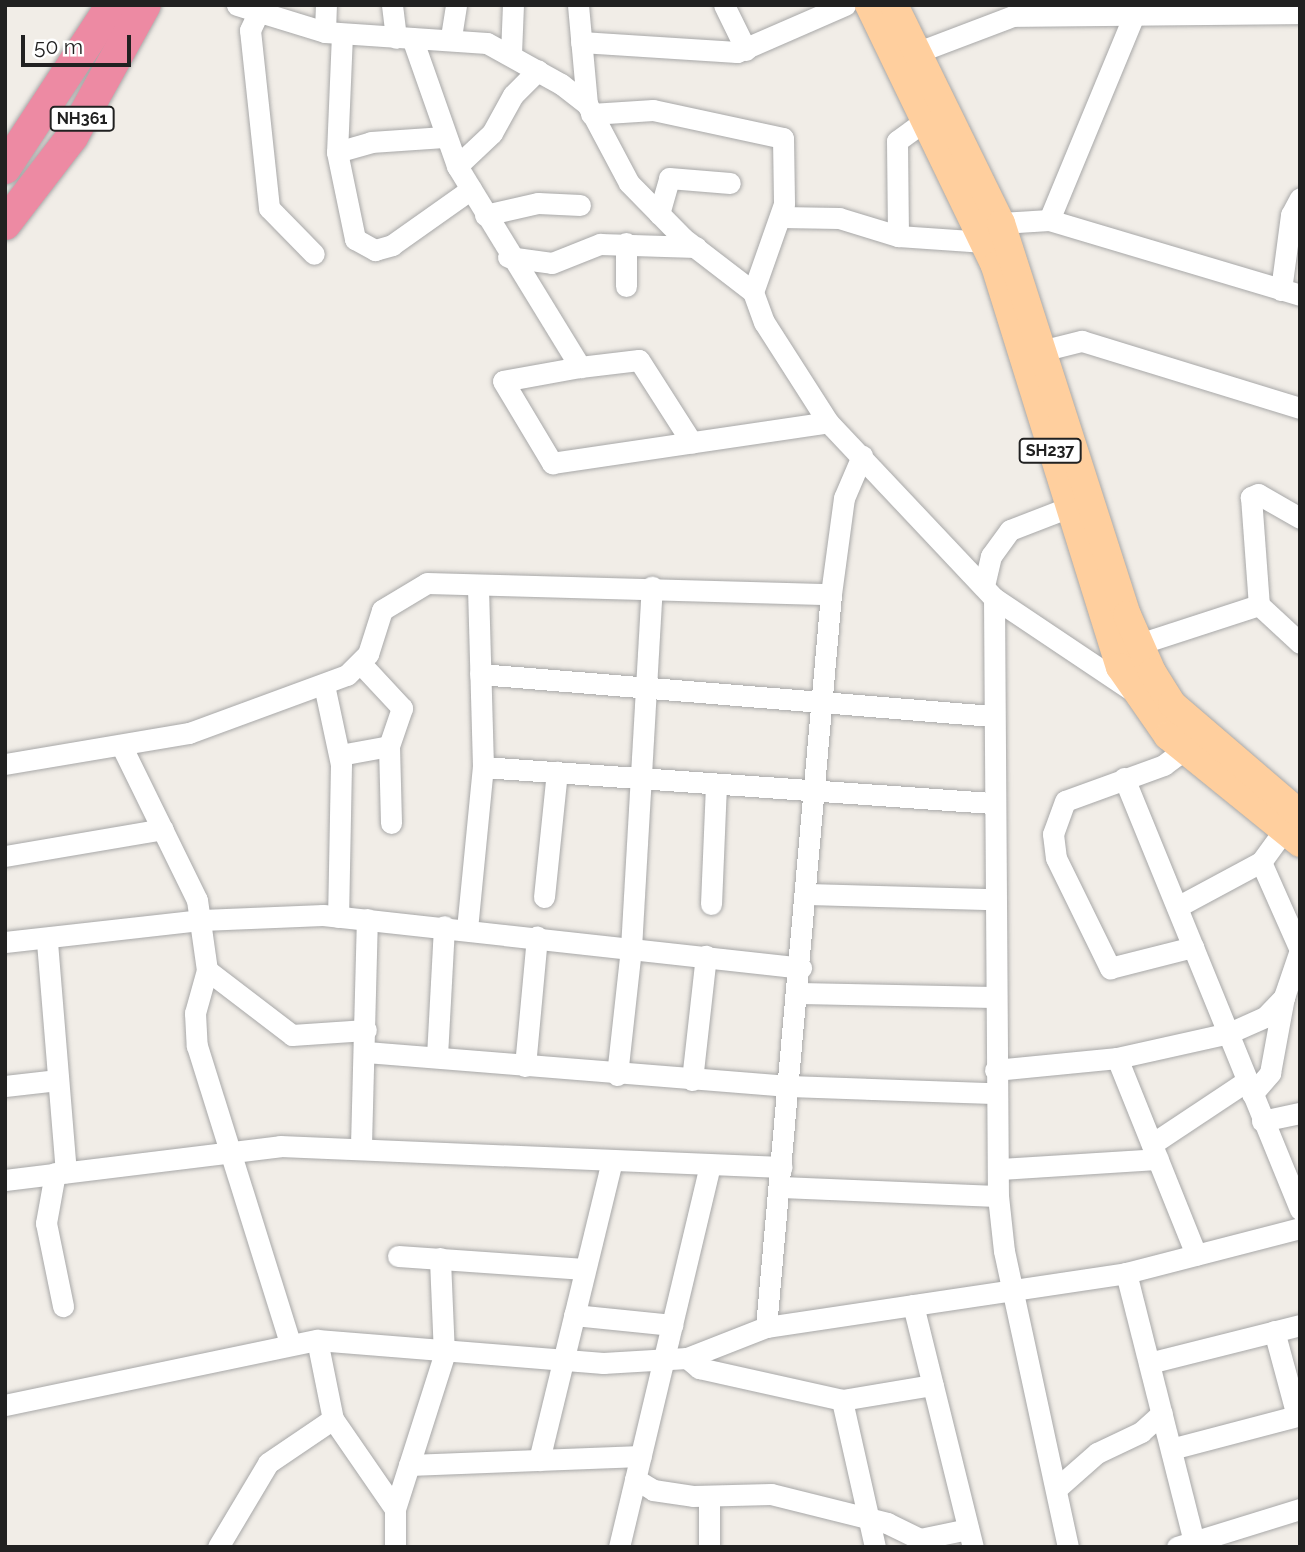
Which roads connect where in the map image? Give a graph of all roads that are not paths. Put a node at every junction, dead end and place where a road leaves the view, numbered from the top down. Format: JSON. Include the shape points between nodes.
{"nodes":[{"id":1,"x":112,"y":5,"type":"edge"},
{"id":2,"x":145,"y":5,"type":"edge"},
{"id":3,"x":237,"y":5,"type":"edge"},
{"id":4,"x":326,"y":5,"type":"edge"},
{"id":5,"x":392,"y":5,"type":"edge"},
{"id":6,"x":456,"y":5,"type":"edge"},
{"id":7,"x":513,"y":5,"type":"edge"},
{"id":8,"x":578,"y":5,"type":"edge"},
{"id":9,"x":724,"y":5,"type":"edge"},
{"id":10,"x":845,"y":5,"type":"edge"},
{"id":11,"x":869,"y":5,"type":"edge"},
{"id":12,"x":894,"y":5,"type":"edge"},
{"id":13,"x":1246,"y":9,"type":"edge"},
{"id":14,"x":1021,"y":11,"type":"edge"},
{"id":15,"x":1142,"y":12,"type":"edge"},
{"id":16,"x":258,"y":13,"type":"junction"},
{"id":17,"x":1300,"y":13,"type":"edge"},
{"id":18,"x":333,"y":33,"type":"junction"},
{"id":19,"x":451,"y":37,"type":"junction"},
{"id":20,"x":404,"y":38,"type":"junction"},
{"id":21,"x":581,"y":42,"type":"junction"},
{"id":22,"x":746,"y":50,"type":"junction"},
{"id":23,"x":918,"y":52,"type":"junction"},
{"id":24,"x":511,"y":54,"type":"junction"},
{"id":25,"x":538,"y":69,"type":"junction"},
{"id":26,"x":589,"y":109,"type":"junction"},
{"id":27,"x":926,"y":120,"type":"junction"},
{"id":28,"x":444,"y":137,"type":"junction"},
{"id":29,"x":337,"y":152,"type":"junction"},
{"id":30,"x":457,"y":166,"type":"junction"},
{"id":31,"x":5,"y":168,"type":"edge"},
{"id":32,"x":730,"y":183,"type":"dead end"},
{"id":33,"x":471,"y":189,"type":"junction"},
{"id":34,"x":1300,"y":198,"type":"edge"},
{"id":35,"x":580,"y":205,"type":"dead end"},
{"id":36,"x":485,"y":215,"type":"junction"},
{"id":37,"x":659,"y":215,"type":"junction"},
{"id":38,"x":781,"y":217,"type":"junction"},
{"id":39,"x":1049,"y":220,"type":"junction"},
{"id":40,"x":5,"y":224,"type":"edge"},
{"id":41,"x":993,"y":233,"type":"junction"},
{"id":42,"x":898,"y":236,"type":"junction"},
{"id":43,"x":626,"y":243,"type":"junction"},
{"id":44,"x":696,"y":247,"type":"junction"},
{"id":45,"x":314,"y":254,"type":"dead end"},
{"id":46,"x":508,"y":257,"type":"junction"},
{"id":47,"x":626,"y":286,"type":"dead end"},
{"id":48,"x":753,"y":292,"type":"junction"},
{"id":49,"x":1291,"y":293,"type":"edge"},
{"id":50,"x":1045,"y":350,"type":"junction"},
{"id":51,"x":580,"y":367,"type":"junction"},
{"id":52,"x":1300,"y":408,"type":"edge"},
{"id":53,"x":828,"y":422,"type":"junction"},
{"id":54,"x":692,"y":443,"type":"junction"},
{"id":55,"x":862,"y":456,"type":"junction"},
{"id":56,"x":1067,"y":508,"type":"junction"},
{"id":57,"x":1300,"y":517,"type":"edge"},
{"id":58,"x":478,"y":586,"type":"junction"},
{"id":59,"x":652,"y":587,"type":"junction"},
{"id":60,"x":989,"y":592,"type":"junction"},
{"id":61,"x":831,"y":594,"type":"junction"},
{"id":62,"x":1259,"y":605,"type":"junction"},
{"id":63,"x":1300,"y":643,"type":"edge"},
{"id":64,"x":1139,"y":644,"type":"junction"},
{"id":65,"x":362,"y":665,"type":"junction"},
{"id":66,"x":480,"y":674,"type":"junction"},
{"id":67,"x":647,"y":683,"type":"junction"},
{"id":68,"x":324,"y":685,"type":"junction"},
{"id":69,"x":1132,"y":691,"type":"junction"},
{"id":70,"x":822,"y":700,"type":"junction"},
{"id":71,"x":1172,"y":704,"type":"junction"},
{"id":72,"x":992,"y":716,"type":"junction"},
{"id":73,"x":389,"y":746,"type":"junction"},
{"id":74,"x":122,"y":747,"type":"junction"},
{"id":75,"x":1185,"y":749,"type":"junction"},
{"id":76,"x":340,"y":755,"type":"junction"},
{"id":77,"x":5,"y":764,"type":"edge"},
{"id":78,"x":483,"y":767,"type":"junction"},
{"id":79,"x":557,"y":772,"type":"junction"},
{"id":80,"x":1124,"y":778,"type":"junction"},
{"id":81,"x":641,"y":779,"type":"junction"},
{"id":82,"x":716,"y":785,"type":"junction"},
{"id":83,"x":815,"y":793,"type":"junction"},
{"id":84,"x":991,"y":803,"type":"junction"},
{"id":85,"x":391,"y":822,"type":"dead end"},
{"id":86,"x":163,"y":829,"type":"junction"},
{"id":87,"x":1294,"y":829,"type":"edge"},
{"id":88,"x":5,"y":856,"type":"edge"},
{"id":89,"x":1261,"y":862,"type":"junction"},
{"id":90,"x":809,"y":894,"type":"junction"},
{"id":91,"x":544,"y":897,"type":"dead end"},
{"id":92,"x":992,"y":899,"type":"junction"},
{"id":93,"x":711,"y":904,"type":"dead end"},
{"id":94,"x":1177,"y":907,"type":"junction"},
{"id":95,"x":338,"y":917,"type":"junction"},
{"id":96,"x":367,"y":919,"type":"junction"},
{"id":97,"x":202,"y":920,"type":"junction"},
{"id":98,"x":444,"y":926,"type":"junction"},
{"id":99,"x":467,"y":929,"type":"junction"},
{"id":100,"x":537,"y":937,"type":"junction"},
{"id":101,"x":5,"y":942,"type":"edge"},
{"id":102,"x":47,"y":942,"type":"junction"},
{"id":103,"x":1194,"y":947,"type":"junction"},
{"id":104,"x":631,"y":948,"type":"junction"},
{"id":105,"x":706,"y":957,"type":"junction"},
{"id":106,"x":801,"y":968,"type":"junction"},
{"id":107,"x":207,"y":970,"type":"junction"},
{"id":108,"x":798,"y":993,"type":"junction"},
{"id":109,"x":994,"y":997,"type":"junction"},
{"id":110,"x":1284,"y":997,"type":"junction"},
{"id":111,"x":366,"y":1030,"type":"junction"},
{"id":112,"x":1229,"y":1033,"type":"junction"},
{"id":113,"x":366,"y":1052,"type":"junction"},
{"id":114,"x":437,"y":1056,"type":"junction"},
{"id":115,"x":1117,"y":1058,"type":"junction"},
{"id":116,"x":525,"y":1066,"type":"junction"},
{"id":117,"x":995,"y":1070,"type":"junction"},
{"id":118,"x":617,"y":1075,"type":"junction"},
{"id":119,"x":58,"y":1080,"type":"junction"},
{"id":120,"x":692,"y":1080,"type":"junction"},
{"id":121,"x":5,"y":1086,"type":"edge"},
{"id":122,"x":789,"y":1086,"type":"junction"},
{"id":123,"x":1250,"y":1087,"type":"junction"},
{"id":124,"x":993,"y":1093,"type":"junction"},
{"id":125,"x":1300,"y":1113,"type":"edge"},
{"id":126,"x":1262,"y":1121,"type":"junction"},
{"id":127,"x":361,"y":1145,"type":"junction"},
{"id":128,"x":229,"y":1151,"type":"junction"},
{"id":129,"x":1155,"y":1152,"type":"junction"},
{"id":130,"x":611,"y":1164,"type":"junction"},
{"id":131,"x":710,"y":1166,"type":"junction"},
{"id":132,"x":999,"y":1169,"type":"junction"},
{"id":133,"x":61,"y":1172,"type":"junction"},
{"id":134,"x":781,"y":1177,"type":"junction"},
{"id":135,"x":5,"y":1180,"type":"edge"},
{"id":136,"x":998,"y":1196,"type":"junction"},
{"id":137,"x":1300,"y":1209,"type":"edge"},
{"id":138,"x":1300,"y":1228,"type":"edge"},
{"id":139,"x":1196,"y":1255,"type":"junction"},
{"id":140,"x":398,"y":1256,"type":"dead end"},
{"id":141,"x":440,"y":1258,"type":"junction"},
{"id":142,"x":585,"y":1269,"type":"junction"},
{"id":143,"x":1126,"y":1273,"type":"junction"},
{"id":144,"x":1012,"y":1293,"type":"junction"},
{"id":145,"x":913,"y":1305,"type":"junction"},
{"id":146,"x":64,"y":1306,"type":"dead end"},
{"id":147,"x":574,"y":1315,"type":"junction"},
{"id":148,"x":672,"y":1325,"type":"junction"},
{"id":149,"x":1300,"y":1325,"type":"edge"},
{"id":150,"x":766,"y":1326,"type":"junction"},
{"id":151,"x":1275,"y":1331,"type":"junction"},
{"id":152,"x":317,"y":1340,"type":"junction"},
{"id":153,"x":290,"y":1343,"type":"junction"},
{"id":154,"x":445,"y":1347,"type":"junction"},
{"id":155,"x":564,"y":1358,"type":"junction"},
{"id":156,"x":687,"y":1358,"type":"junction"},
{"id":157,"x":664,"y":1360,"type":"junction"},
{"id":158,"x":1149,"y":1363,"type":"junction"},
{"id":159,"x":933,"y":1385,"type":"junction"},
{"id":160,"x":842,"y":1400,"type":"junction"},
{"id":161,"x":5,"y":1405,"type":"edge"},
{"id":162,"x":1162,"y":1413,"type":"junction"},
{"id":163,"x":333,"y":1419,"type":"junction"},
{"id":164,"x":1171,"y":1449,"type":"junction"},
{"id":165,"x":641,"y":1456,"type":"junction"},
{"id":166,"x":539,"y":1460,"type":"junction"},
{"id":167,"x":410,"y":1465,"type":"junction"},
{"id":168,"x":635,"y":1479,"type":"junction"},
{"id":169,"x":1056,"y":1489,"type":"junction"},
{"id":170,"x":709,"y":1497,"type":"junction"},
{"id":171,"x":395,"y":1509,"type":"junction"},
{"id":172,"x":1300,"y":1510,"type":"edge"},
{"id":173,"x":869,"y":1521,"type":"junction"},
{"id":174,"x":971,"y":1538,"type":"edge"},
{"id":175,"x":1187,"y":1545,"type":"edge"},
{"id":176,"x":218,"y":1547,"type":"edge"},
{"id":177,"x":395,"y":1547,"type":"edge"},
{"id":178,"x":619,"y":1547,"type":"edge"},
{"id":179,"x":709,"y":1547,"type":"edge"},
{"id":180,"x":875,"y":1547,"type":"edge"},
{"id":181,"x":1068,"y":1547,"type":"edge"}],
"edges":[{"from":1,"to":31,"type":"highway","number":"NH361"},
{"from":2,"to":40,"type":"highway","number":"NH361","via":[[72,137]]},
{"from":3,"to":16,"type":"street"},
{"from":4,"to":18,"type":"street"},
{"from":5,"to":20,"type":"street"},
{"from":6,"to":19,"type":"street"},
{"from":7,"to":24,"type":"street"},
{"from":8,"to":21,"type":"street"},
{"from":9,"to":22,"type":"street"},
{"from":10,"to":22,"type":"street"},
{"from":11,"to":27,"type":"main road","number":"SH237"},
{"from":12,"to":23,"type":"main road","number":"SH237"},
{"from":13,"to":15,"type":"street"},
{"from":13,"to":17,"type":"street"},
{"from":14,"to":15,"type":"street"},
{"from":14,"to":23,"type":"street"},
{"from":15,"to":39,"type":"street"},
{"from":16,"to":18,"type":"street"},
{"from":16,"to":45,"type":"street","via":[[250,30],[269,208]]},
{"from":18,"to":20,"type":"street"},
{"from":18,"to":29,"type":"street"},
{"from":19,"to":20,"type":"street"},
{"from":19,"to":24,"type":"street"},
{"from":20,"to":28,"type":"street"},
{"from":21,"to":22,"type":"street"},
{"from":21,"to":26,"type":"street"},
{"from":23,"to":41,"type":"main road","number":"SH237"},
{"from":24,"to":25,"type":"street"},
{"from":25,"to":26,"type":"street"},
{"from":25,"to":30,"type":"street","via":[[492,134]]},
{"from":26,"to":37,"type":"street","via":[[629,183]]},
{"from":26,"to":38,"type":"street","via":[[639,108],[780,136]]},
{"from":27,"to":41,"type":"main road","number":"SH237"},
{"from":27,"to":42,"type":"street","via":[[897,141]]},
{"from":28,"to":29,"type":"street","via":[[388,139]]},
{"from":28,"to":30,"type":"street"},
{"from":29,"to":33,"type":"street","via":[[352,234],[368,248],[392,245]]},
{"from":30,"to":33,"type":"street"},
{"from":32,"to":37,"type":"street","via":[[669,178]]},
{"from":33,"to":36,"type":"street"},
{"from":34,"to":49,"type":"street","via":[[1291,215]]},
{"from":35,"to":36,"type":"street","via":[[530,204]]},
{"from":36,"to":46,"type":"street"},
{"from":37,"to":44,"type":"street"},
{"from":38,"to":42,"type":"street","via":[[839,218]]},
{"from":38,"to":48,"type":"street"},
{"from":39,"to":41,"type":"street"},
{"from":39,"to":49,"type":"street"},
{"from":41,"to":42,"type":"street"},
{"from":41,"to":50,"type":"main road","number":"SH237"},
{"from":41,"to":56,"type":"main road","number":"SH237"},
{"from":43,"to":44,"type":"street"},
{"from":43,"to":46,"type":"street","via":[[588,247],[552,263]]},
{"from":43,"to":47,"type":"street"},
{"from":44,"to":48,"type":"street"},
{"from":46,"to":51,"type":"street"},
{"from":48,"to":53,"type":"street","via":[[764,322]]},
{"from":50,"to":52,"type":"street","via":[[1082,341]]},
{"from":50,"to":64,"type":"main road","number":"SH237"},
{"from":51,"to":54,"type":"street","via":[[639,360]]},
{"from":51,"to":54,"type":"street","via":[[503,382],[549,461]]},
{"from":53,"to":54,"type":"street"},
{"from":53,"to":55,"type":"street"},
{"from":55,"to":60,"type":"street"},
{"from":55,"to":61,"type":"street","via":[[844,498]]},
{"from":56,"to":60,"type":"street","via":[[1010,530],[991,556]]},
{"from":56,"to":69,"type":"main road","number":"SH237","via":[[1107,637]]},
{"from":57,"to":62,"type":"street","via":[[1258,494],[1251,496]]},
{"from":58,"to":59,"type":"street"},
{"from":58,"to":65,"type":"street","via":[[427,583],[395,598],[376,620]]},
{"from":58,"to":66,"type":"street"},
{"from":59,"to":61,"type":"street"},
{"from":59,"to":67,"type":"street"},
{"from":60,"to":69,"type":"street"},
{"from":60,"to":72,"type":"street"},
{"from":61,"to":70,"type":"street"},
{"from":62,"to":63,"type":"street"},
{"from":62,"to":64,"type":"street"},
{"from":64,"to":71,"type":"main road","number":"SH237"},
{"from":65,"to":68,"type":"street"},
{"from":65,"to":73,"type":"street","via":[[402,708]]},
{"from":66,"to":67,"type":"street"},
{"from":66,"to":78,"type":"street"},
{"from":67,"to":70,"type":"street"},
{"from":67,"to":81,"type":"street"},
{"from":68,"to":74,"type":"street","via":[[198,731]]},
{"from":68,"to":76,"type":"street"},
{"from":69,"to":71,"type":"street"},
{"from":69,"to":75,"type":"main road","number":"SH237"},
{"from":70,"to":72,"type":"street"},
{"from":70,"to":83,"type":"street"},
{"from":71,"to":87,"type":"main road","number":"SH237"},
{"from":72,"to":84,"type":"street"},
{"from":73,"to":76,"type":"street"},
{"from":73,"to":85,"type":"street"},
{"from":74,"to":77,"type":"street"},
{"from":74,"to":86,"type":"street"},
{"from":75,"to":80,"type":"street","via":[[1164,765]]},
{"from":75,"to":87,"type":"main road","number":"SH237"},
{"from":76,"to":95,"type":"street"},
{"from":78,"to":79,"type":"street"},
{"from":78,"to":99,"type":"street"},
{"from":79,"to":81,"type":"street"},
{"from":79,"to":91,"type":"street"},
{"from":80,"to":94,"type":"street"},
{"from":80,"to":103,"type":"street","via":[[1059,807],[1056,858],[1110,968]]},
{"from":81,"to":82,"type":"street"},
{"from":81,"to":104,"type":"street"},
{"from":82,"to":83,"type":"street"},
{"from":82,"to":93,"type":"street"},
{"from":83,"to":84,"type":"street"},
{"from":83,"to":90,"type":"street"},
{"from":84,"to":92,"type":"street"},
{"from":86,"to":88,"type":"street"},
{"from":86,"to":97,"type":"street"},
{"from":87,"to":89,"type":"street"},
{"from":89,"to":94,"type":"street"},
{"from":89,"to":110,"type":"street","via":[[1300,950]]},
{"from":90,"to":92,"type":"street"},
{"from":90,"to":106,"type":"street"},
{"from":92,"to":109,"type":"street"},
{"from":94,"to":103,"type":"street"},
{"from":95,"to":96,"type":"street"},
{"from":95,"to":97,"type":"street"},
{"from":96,"to":98,"type":"street"},
{"from":96,"to":111,"type":"street"},
{"from":97,"to":102,"type":"street"},
{"from":97,"to":107,"type":"street"},
{"from":98,"to":99,"type":"street"},
{"from":98,"to":114,"type":"street"},
{"from":99,"to":100,"type":"street"},
{"from":100,"to":104,"type":"street"},
{"from":100,"to":116,"type":"street"},
{"from":101,"to":102,"type":"street"},
{"from":102,"to":119,"type":"street"},
{"from":103,"to":112,"type":"street"},
{"from":104,"to":105,"type":"street"},
{"from":104,"to":118,"type":"street"},
{"from":105,"to":106,"type":"street"},
{"from":105,"to":120,"type":"street"},
{"from":106,"to":108,"type":"street"},
{"from":107,"to":111,"type":"street","via":[[292,1035]]},
{"from":107,"to":128,"type":"street","via":[[196,1037]]},
{"from":108,"to":109,"type":"street"},
{"from":108,"to":122,"type":"street"},
{"from":109,"to":117,"type":"street"},
{"from":110,"to":112,"type":"street","via":[[1265,1017]]},
{"from":110,"to":123,"type":"street","via":[[1270,1073]]},
{"from":111,"to":113,"type":"street"},
{"from":112,"to":115,"type":"street"},
{"from":112,"to":123,"type":"street"},
{"from":113,"to":114,"type":"street"},
{"from":113,"to":127,"type":"street"},
{"from":114,"to":116,"type":"street"},
{"from":115,"to":117,"type":"street"},
{"from":115,"to":129,"type":"street"},
{"from":116,"to":118,"type":"street"},
{"from":117,"to":124,"type":"street"},
{"from":118,"to":120,"type":"street"},
{"from":119,"to":121,"type":"street"},
{"from":119,"to":133,"type":"street"},
{"from":120,"to":122,"type":"street"},
{"from":122,"to":124,"type":"street"},
{"from":122,"to":134,"type":"street"},
{"from":123,"to":126,"type":"street"},
{"from":123,"to":129,"type":"street"},
{"from":124,"to":132,"type":"street"},
{"from":125,"to":126,"type":"street"},
{"from":126,"to":137,"type":"street"},
{"from":127,"to":128,"type":"street"},
{"from":127,"to":130,"type":"street"},
{"from":128,"to":133,"type":"street"},
{"from":128,"to":153,"type":"street"},
{"from":129,"to":132,"type":"street"},
{"from":129,"to":139,"type":"street"},
{"from":130,"to":131,"type":"street"},
{"from":130,"to":142,"type":"street"},
{"from":131,"to":134,"type":"street"},
{"from":131,"to":148,"type":"street"},
{"from":132,"to":136,"type":"street"},
{"from":133,"to":135,"type":"street"},
{"from":133,"to":146,"type":"street","via":[[46,1223]]},
{"from":134,"to":136,"type":"street"},
{"from":134,"to":150,"type":"street"},
{"from":136,"to":144,"type":"street"},
{"from":138,"to":139,"type":"street"},
{"from":139,"to":143,"type":"street"},
{"from":140,"to":141,"type":"street"},
{"from":141,"to":142,"type":"street"},
{"from":141,"to":154,"type":"street"},
{"from":142,"to":147,"type":"street"},
{"from":143,"to":144,"type":"street"},
{"from":143,"to":158,"type":"street"},
{"from":144,"to":145,"type":"street"},
{"from":144,"to":169,"type":"street"},
{"from":145,"to":150,"type":"street"},
{"from":145,"to":159,"type":"street"},
{"from":147,"to":148,"type":"street"},
{"from":147,"to":155,"type":"street"},
{"from":148,"to":157,"type":"street"},
{"from":149,"to":151,"type":"street"},
{"from":150,"to":156,"type":"street"},
{"from":151,"to":158,"type":"street"},
{"from":151,"to":164,"type":"street","via":[[1297,1416]]},
{"from":152,"to":153,"type":"street"},
{"from":152,"to":154,"type":"street"},
{"from":152,"to":163,"type":"street"},
{"from":153,"to":161,"type":"street"},
{"from":154,"to":155,"type":"street"},
{"from":154,"to":167,"type":"street"},
{"from":155,"to":157,"type":"street"},
{"from":155,"to":166,"type":"street"},
{"from":156,"to":157,"type":"street"},
{"from":156,"to":160,"type":"street","via":[[699,1368]]},
{"from":157,"to":165,"type":"street"},
{"from":158,"to":162,"type":"street"},
{"from":159,"to":160,"type":"street"},
{"from":159,"to":174,"type":"street"},
{"from":160,"to":173,"type":"street"},
{"from":162,"to":164,"type":"street"},
{"from":162,"to":169,"type":"street","via":[[1141,1432],[1097,1453]]},
{"from":163,"to":171,"type":"street"},
{"from":163,"to":176,"type":"street","via":[[268,1463]]},
{"from":164,"to":175,"type":"street"},
{"from":165,"to":166,"type":"street"},
{"from":165,"to":168,"type":"street"},
{"from":166,"to":167,"type":"street"},
{"from":167,"to":171,"type":"street"},
{"from":168,"to":170,"type":"street","via":[[662,1493]]},
{"from":168,"to":178,"type":"street"},
{"from":169,"to":181,"type":"street"},
{"from":170,"to":173,"type":"street","via":[[766,1493]]},
{"from":170,"to":179,"type":"street"},
{"from":171,"to":177,"type":"street"},
{"from":172,"to":175,"type":"street"},
{"from":173,"to":174,"type":"street","via":[[920,1539]]},
{"from":173,"to":180,"type":"street"}]}
